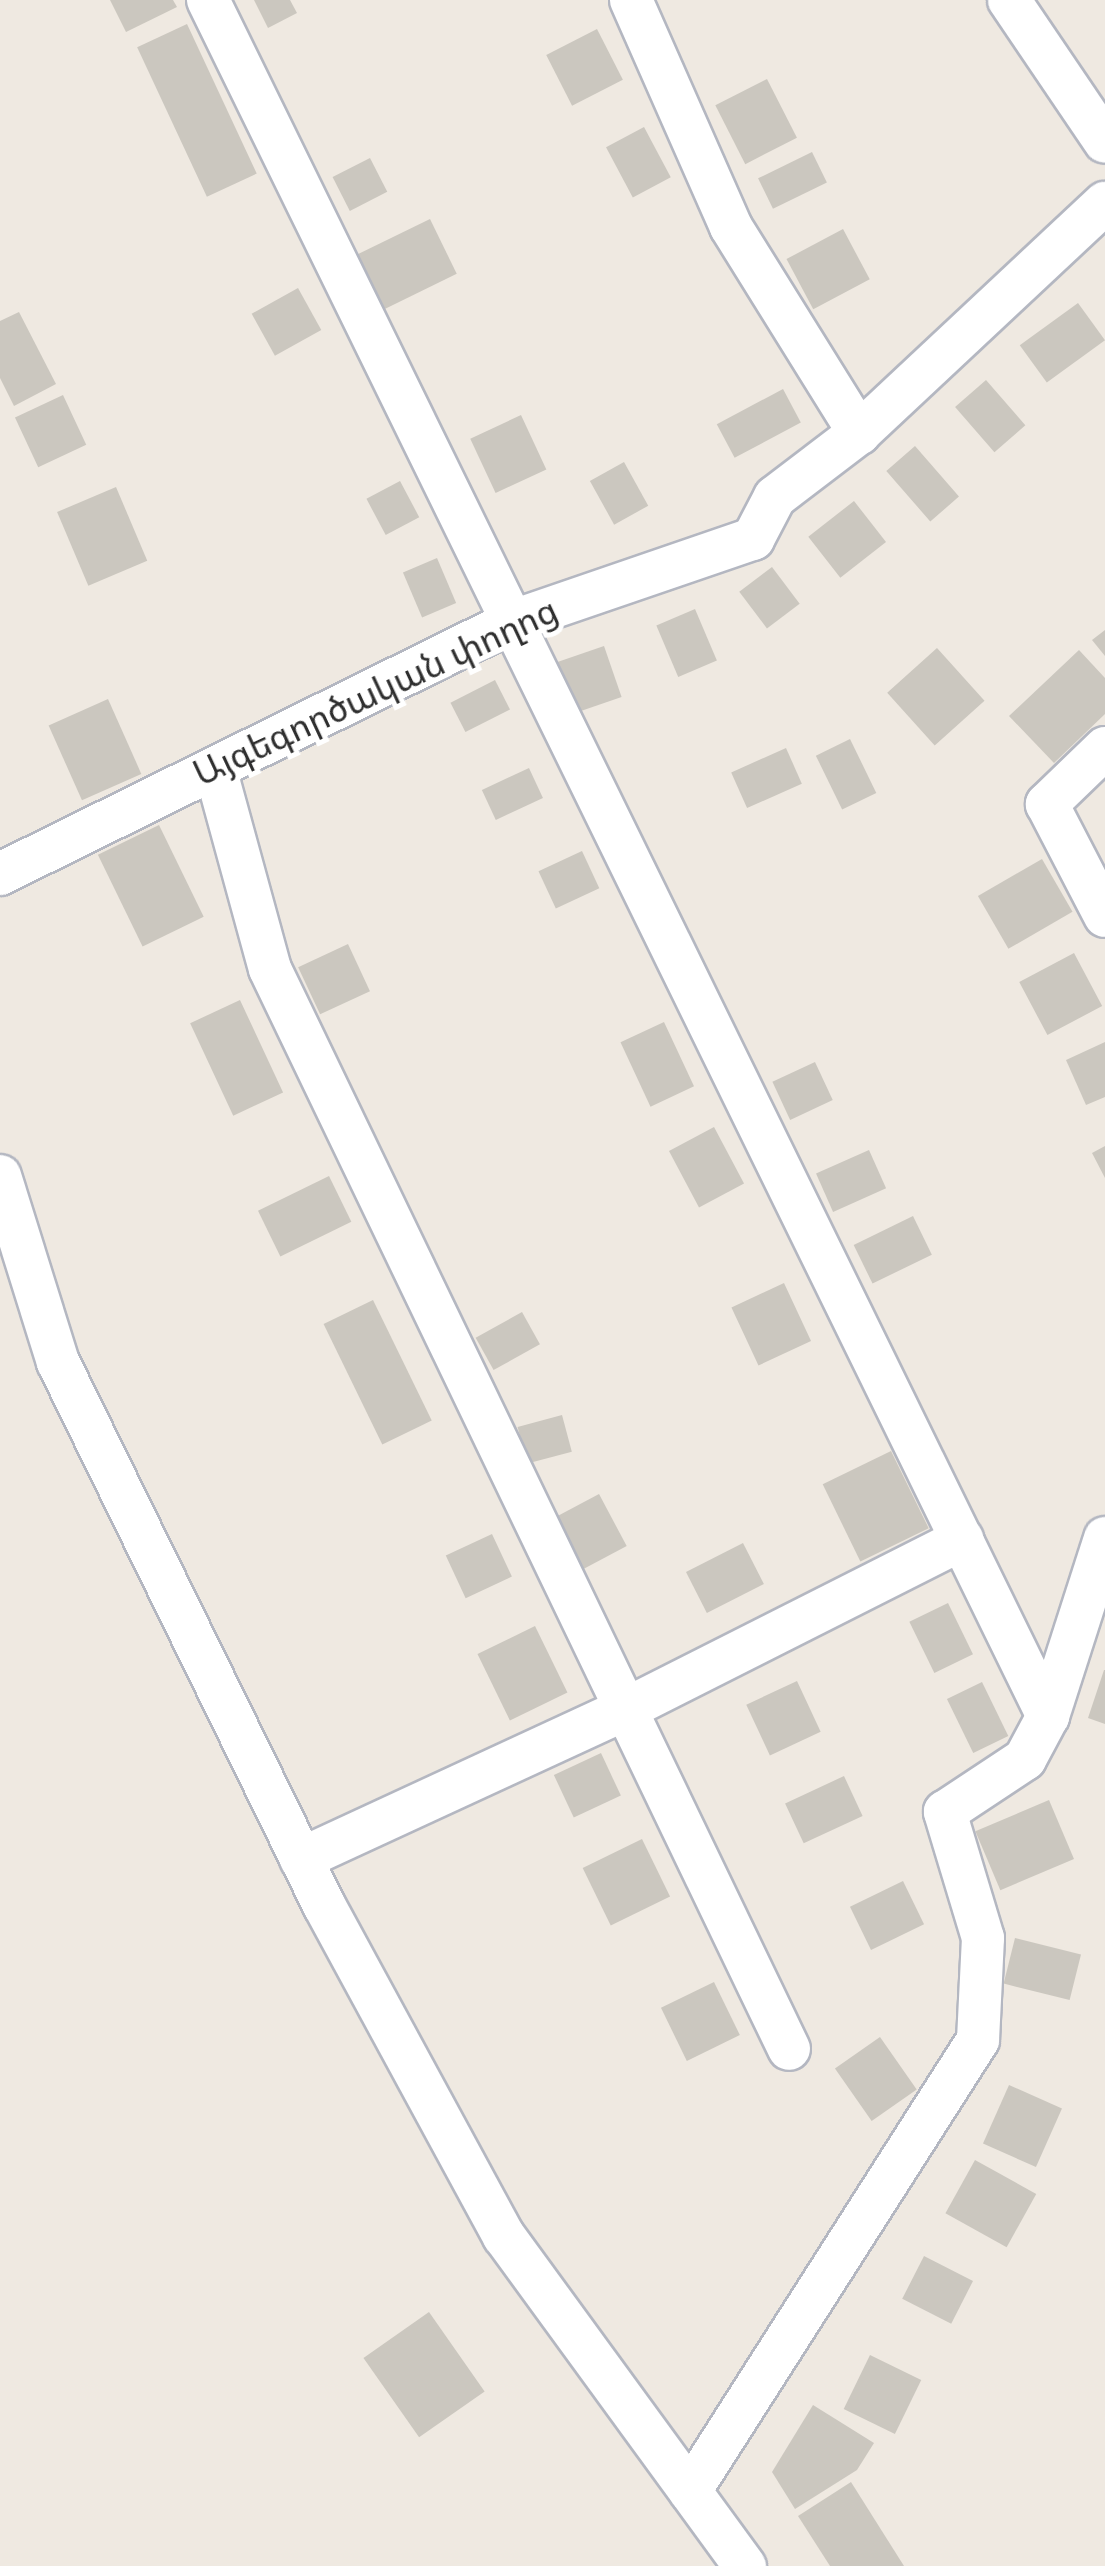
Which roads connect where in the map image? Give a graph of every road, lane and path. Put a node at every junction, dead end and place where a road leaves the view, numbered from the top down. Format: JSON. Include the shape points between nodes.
{"nodes":[{"id":1,"x":208,"y":0,"type":"edge"},
{"id":2,"x":630,"y":0,"type":"edge"},
{"id":3,"x":1009,"y":0,"type":"edge"},
{"id":4,"x":1105,"y":142,"type":"edge"},
{"id":5,"x":1105,"y":203,"type":"edge"},
{"id":6,"x":859,"y":432,"type":"junction"},
{"id":7,"x":513,"y":621,"type":"junction"},
{"id":8,"x":1105,"y":748,"type":"edge"},
{"id":9,"x":215,"y":768,"type":"junction"},
{"id":10,"x":0,"y":874,"type":"edge"},
{"id":11,"x":1105,"y":916,"type":"edge"},
{"id":12,"x":0,"y":1176,"type":"edge"},
{"id":13,"x":1105,"y":1538,"type":"edge"},
{"id":14,"x":962,"y":1539,"type":"junction"},
{"id":15,"x":624,"y":1710,"type":"junction"},
{"id":16,"x":1048,"y":1716,"type":"junction"},
{"id":17,"x":301,"y":1859,"type":"junction"},
{"id":18,"x":789,"y":2049,"type":"dead end"},
{"id":19,"x":690,"y":2491,"type":"junction"},
{"id":20,"x":745,"y":2566,"type":"edge"}],
"edges":[{"from":1,"to":7,"type":"street"},
{"from":2,"to":6,"type":"street","via":[[730,227]]},
{"from":3,"to":4,"type":"street"},
{"from":5,"to":6,"type":"street","name":"Այգեգործական փողոց"},
{"from":6,"to":7,"type":"street","name":"Այգեգործական փողոց","via":[[775,497],[753,539]]},
{"from":7,"to":9,"type":"street","name":"Այգեգործական փողոց"},
{"from":7,"to":14,"type":"street"},
{"from":8,"to":11,"type":"street","via":[[1047,804]]},
{"from":9,"to":10,"type":"street","name":"Այգեգործական փողոց"},
{"from":9,"to":15,"type":"street","via":[[270,969]]},
{"from":12,"to":17,"type":"street","via":[[58,1362]]},
{"from":13,"to":16,"type":"street"},
{"from":14,"to":15,"type":"street"},
{"from":14,"to":16,"type":"street"},
{"from":15,"to":17,"type":"street"},
{"from":15,"to":18,"type":"street"},
{"from":16,"to":19,"type":"street","via":[[1025,1759],[945,1812],[983,1938],[978,2040]]},
{"from":17,"to":19,"type":"street","via":[[504,2236]]},
{"from":19,"to":20,"type":"street"}]}
